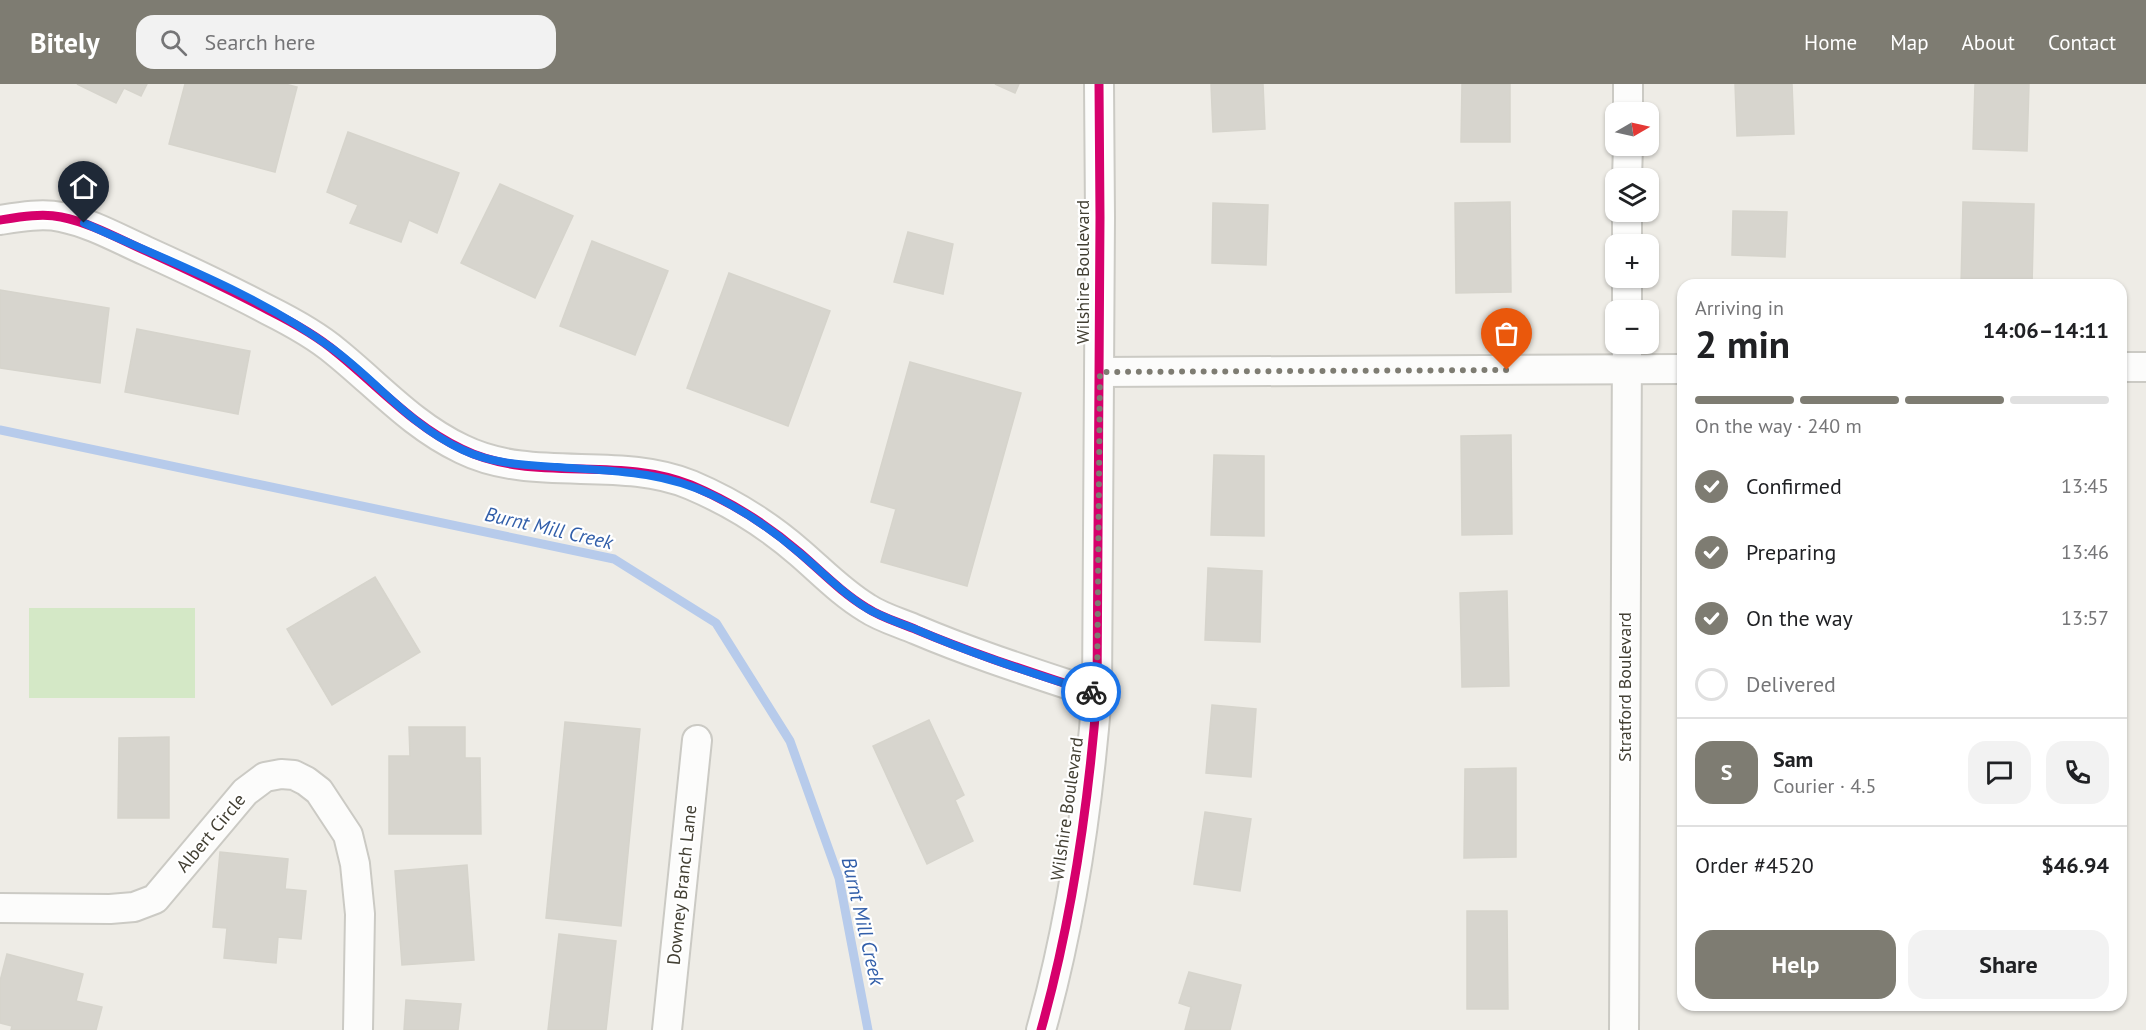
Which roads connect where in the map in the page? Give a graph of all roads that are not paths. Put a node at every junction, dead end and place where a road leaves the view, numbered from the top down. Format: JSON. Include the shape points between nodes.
{"nodes":[{"id":1,"x":1099,"y":84,"type":"edge"},
{"id":2,"x":1628,"y":84,"type":"edge"},
{"id":3,"x":1628,"y":102,"type":"edge"},
{"id":4,"x":0,"y":220,"type":"edge"},
{"id":5,"x":1627,"y":357,"type":"edge"},
{"id":6,"x":2127,"y":367,"type":"edge"},
{"id":7,"x":2146,"y":367,"type":"edge"},
{"id":8,"x":1677,"y":368,"type":"edge"},
{"id":9,"x":1100,"y":372,"type":"junction"},
{"id":10,"x":1097,"y":694,"type":"junction"},
{"id":11,"x":697,"y":740,"type":"dead end"},
{"id":12,"x":0,"y":908,"type":"edge"},
{"id":13,"x":358,"y":1030,"type":"edge"},
{"id":14,"x":667,"y":1030,"type":"edge"},
{"id":15,"x":1041,"y":1030,"type":"edge"},
{"id":16,"x":1624,"y":1030,"type":"edge"}],
"edges":[{"from":1,"to":9,"type":"street","name":"Wilshire Boulevard"},
{"from":2,"to":3,"type":"street"},
{"from":4,"to":10,"type":"street","via":[[58,216],[84,223],[221,285],[302,328],[334,350],[411,418],[461,449],[486,459],[514,465],[629,471],[690,484],[761,522],[844,593],[870,610],[958,647]]},
{"from":5,"to":8,"type":"street"},
{"from":5,"to":9,"type":"street"},
{"from":5,"to":16,"type":"street","name":"Stratford Boulevard"},
{"from":6,"to":7,"type":"street"},
{"from":9,"to":10,"type":"street","name":"Wilshire Boulevard"},
{"from":10,"to":15,"type":"street","name":"Wilshire Boulevard","via":[[1082,840]]},
{"from":11,"to":14,"type":"street","name":"Downey Branch Lane"},
{"from":12,"to":13,"type":"street","name":"Albert Circle","via":[[134,908],[155,899],[245,792],[265,777],[294,775],[319,791],[348,835],[360,914]]}]}
